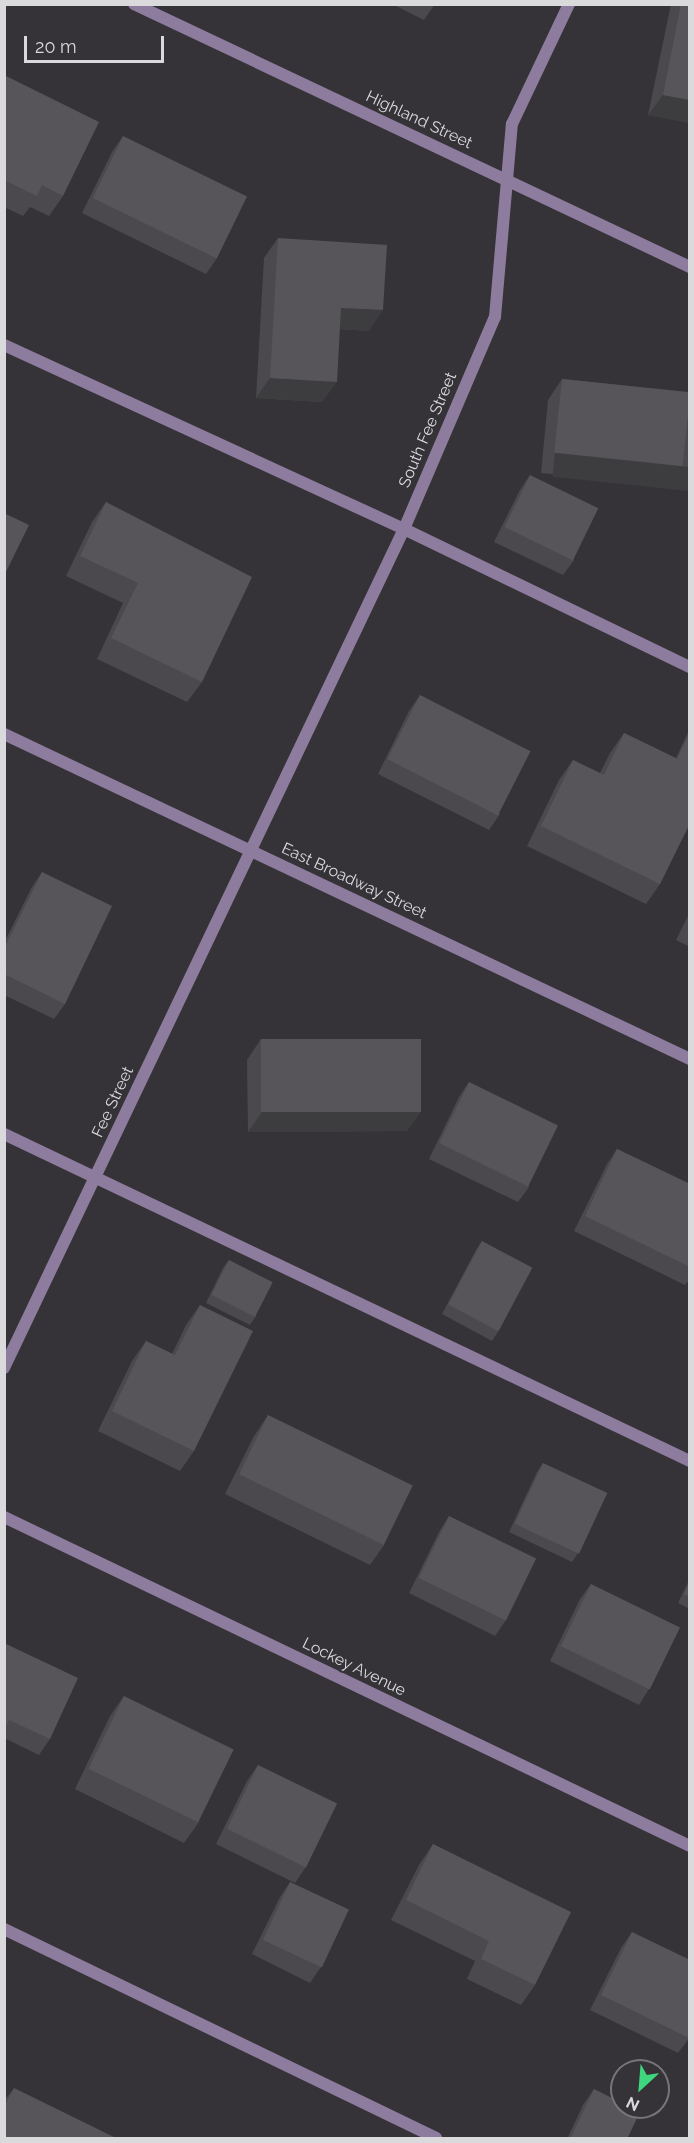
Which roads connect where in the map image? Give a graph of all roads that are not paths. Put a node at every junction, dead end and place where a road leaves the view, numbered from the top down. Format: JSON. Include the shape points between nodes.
{"nodes":[{"id":1,"x":135,"y":4,"type":"edge"},
{"id":2,"x":569,"y":4,"type":"edge"},
{"id":3,"x":510,"y":181,"type":"junction"},
{"id":4,"x":690,"y":267,"type":"edge"},
{"id":5,"x":4,"y":345,"type":"edge"},
{"id":6,"x":404,"y":529,"type":"junction"},
{"id":7,"x":690,"y":667,"type":"edge"},
{"id":8,"x":4,"y":734,"type":"edge"},
{"id":9,"x":250,"y":850,"type":"junction"},
{"id":10,"x":690,"y":1059,"type":"edge"},
{"id":11,"x":4,"y":1134,"type":"edge"},
{"id":12,"x":95,"y":1177,"type":"junction"},
{"id":13,"x":4,"y":1368,"type":"edge"},
{"id":14,"x":690,"y":1461,"type":"edge"},
{"id":15,"x":4,"y":1517,"type":"edge"},
{"id":16,"x":690,"y":1846,"type":"edge"},
{"id":17,"x":4,"y":1929,"type":"edge"},
{"id":18,"x":436,"y":2139,"type":"edge"}],
"edges":[{"from":1,"to":3,"type":"street","name":"Highland Street"},
{"from":2,"to":3,"type":"street","name":"South Fee Street","via":[[512,124]]},
{"from":3,"to":4,"type":"street","name":"Highland Street"},
{"from":3,"to":6,"type":"street","name":"South Fee Street","via":[[495,317]]},
{"from":5,"to":6,"type":"street"},
{"from":6,"to":7,"type":"street"},
{"from":6,"to":9,"type":"street","name":"South Fee Street"},
{"from":8,"to":9,"type":"street","name":"East Broadway Street"},
{"from":9,"to":10,"type":"street","name":"East Broadway Street"},
{"from":9,"to":12,"type":"street","name":"Fee Street"},
{"from":11,"to":12,"type":"street"},
{"from":12,"to":13,"type":"street","name":"Fee Street"},
{"from":12,"to":14,"type":"street"},
{"from":15,"to":16,"type":"street","name":"Lockey Avenue"},
{"from":17,"to":18,"type":"street"}]}
